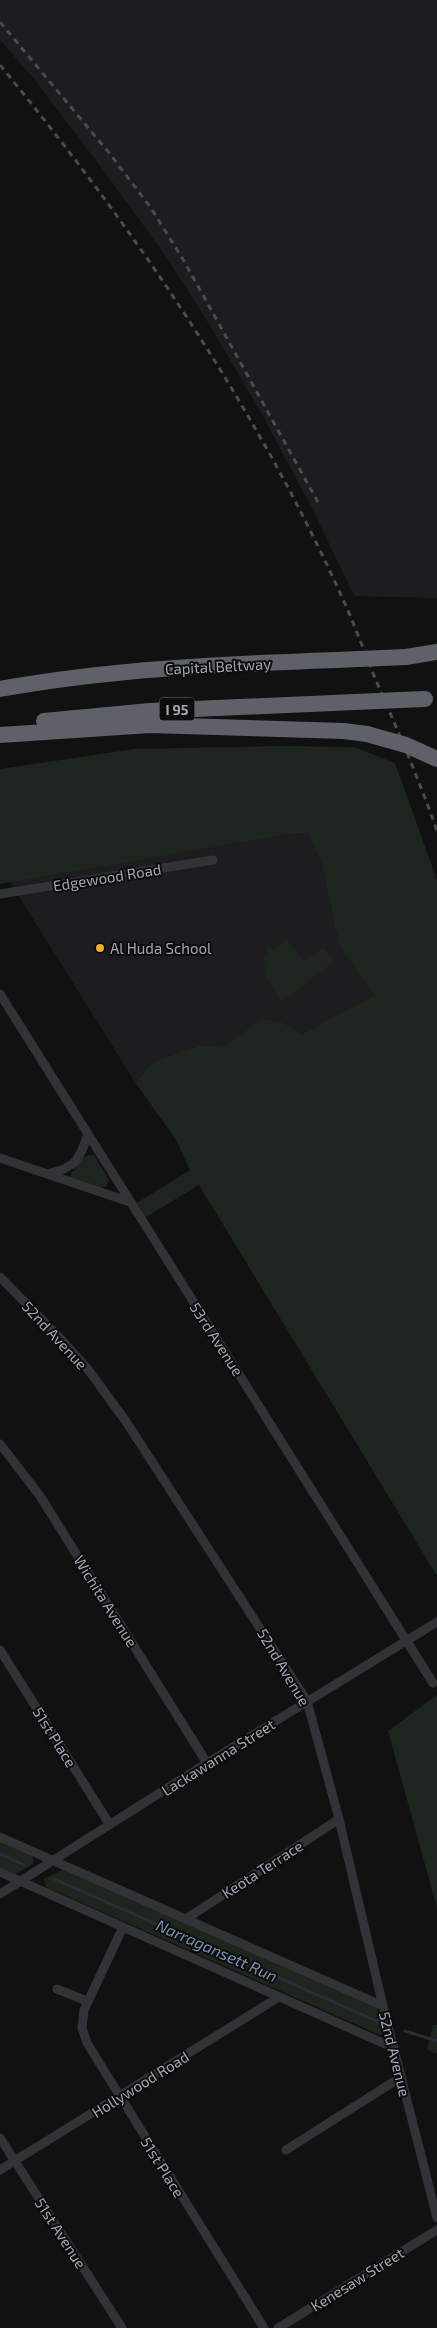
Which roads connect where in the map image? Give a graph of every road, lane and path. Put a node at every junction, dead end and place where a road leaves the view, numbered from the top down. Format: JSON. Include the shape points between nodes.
{"nodes":[{"id":1,"x":437,"y":654,"type":"edge"},
{"id":2,"x":0,"y":689,"type":"edge"},
{"id":3,"x":431,"y":699,"type":"edge"},
{"id":4,"x":0,"y":728,"type":"edge"},
{"id":5,"x":0,"y":735,"type":"edge"},
{"id":6,"x":437,"y":759,"type":"edge"},
{"id":7,"x":213,"y":860,"type":"dead end"},
{"id":8,"x":0,"y":894,"type":"edge"},
{"id":9,"x":0,"y":994,"type":"edge"},
{"id":10,"x":88,"y":1134,"type":"junction"},
{"id":11,"x":0,"y":1158,"type":"edge"},
{"id":12,"x":47,"y":1174,"type":"junction"},
{"id":13,"x":130,"y":1202,"type":"junction"},
{"id":14,"x":0,"y":1277,"type":"edge"},
{"id":15,"x":0,"y":1444,"type":"edge"},
{"id":16,"x":437,"y":1622,"type":"edge"},
{"id":17,"x":407,"y":1641,"type":"junction"},
{"id":18,"x":0,"y":1650,"type":"edge"},
{"id":19,"x":433,"y":1683,"type":"dead end"},
{"id":20,"x":307,"y":1701,"type":"junction"},
{"id":21,"x":207,"y":1763,"type":"junction"},
{"id":22,"x":339,"y":1819,"type":"junction"},
{"id":23,"x":110,"y":1825,"type":"junction"},
{"id":24,"x":0,"y":1837,"type":"edge"},
{"id":25,"x":54,"y":1861,"type":"junction"},
{"id":26,"x":0,"y":1872,"type":"edge"},
{"id":27,"x":20,"y":1881,"type":"junction"},
{"id":28,"x":0,"y":1894,"type":"edge"},
{"id":29,"x":186,"y":1920,"type":"junction"},
{"id":30,"x":123,"y":1927,"type":"junction"},
{"id":31,"x":57,"y":1988,"type":"dead end"},
{"id":32,"x":279,"y":1996,"type":"junction"},
{"id":33,"x":87,"y":2001,"type":"junction"},
{"id":34,"x":383,"y":2006,"type":"junction"},
{"id":35,"x":394,"y":2048,"type":"junction"},
{"id":36,"x":401,"y":2077,"type":"junction"},
{"id":37,"x":119,"y":2098,"type":"junction"},
{"id":38,"x":0,"y":2138,"type":"edge"},
{"id":39,"x":286,"y":2150,"type":"dead end"},
{"id":40,"x":14,"y":2161,"type":"junction"},
{"id":41,"x":0,"y":2170,"type":"edge"},
{"id":42,"x":437,"y":2218,"type":"edge"},
{"id":43,"x":437,"y":2230,"type":"edge"},
{"id":44,"x":122,"y":2328,"type":"edge"},
{"id":45,"x":264,"y":2328,"type":"edge"},
{"id":46,"x":278,"y":2328,"type":"edge"}],
"edges":[{"from":1,"to":2,"type":"highway","name":"Capital Beltway","bridge":true,"via":[[145,670]]},
{"from":3,"to":4,"type":"highway","number":"I 95","bridge":true,"via":[[150,710]]},
{"from":5,"to":6,"type":"highway","bridge":true,"via":[[150,725],[344,731],[406,745]]},
{"from":7,"to":8,"type":"street","name":"Edgewood Road"},
{"from":9,"to":10,"type":"street","name":"53rd Avenue"},
{"from":10,"to":12,"type":"street","via":[[81,1156],[66,1170]]},
{"from":10,"to":13,"type":"street","name":"53rd Avenue"},
{"from":11,"to":12,"type":"street"},
{"from":12,"to":13,"type":"street"},
{"from":13,"to":17,"type":"street","name":"53rd Avenue"},
{"from":14,"to":20,"type":"street","name":"52nd Avenue","via":[[70,1349],[125,1420]]},
{"from":15,"to":21,"type":"street","name":"Wichita Avenue","via":[[40,1496]]},
{"from":16,"to":17,"type":"street","name":"Lackawanna Street"},
{"from":17,"to":19,"type":"street","name":"53rd Avenue"},
{"from":17,"to":20,"type":"street","name":"Lackawanna Street"},
{"from":18,"to":23,"type":"street","name":"51st Place"},
{"from":20,"to":21,"type":"street","name":"Lackawanna Street"},
{"from":20,"to":22,"type":"street","name":"52nd Avenue"},
{"from":21,"to":23,"type":"street","name":"Lackawanna Street"},
{"from":22,"to":29,"type":"street","name":"Keota Terrace"},
{"from":22,"to":34,"type":"street","name":"52nd Avenue"},
{"from":23,"to":25,"type":"street","name":"Lackawanna Street"},
{"from":24,"to":25,"type":"street"},
{"from":25,"to":27,"type":"street","name":"Lackawanna Street"},
{"from":25,"to":29,"type":"street"},
{"from":26,"to":27,"type":"street"},
{"from":27,"to":28,"type":"street","name":"Lackawanna Street"},
{"from":27,"to":30,"type":"street"},
{"from":29,"to":34,"type":"street"},
{"from":30,"to":32,"type":"street"},
{"from":30,"to":33,"type":"street","name":"51st Place"},
{"from":31,"to":33,"type":"street"},
{"from":32,"to":35,"type":"street"},
{"from":32,"to":37,"type":"street","name":"Hollywood Road"},
{"from":33,"to":37,"type":"street","name":"51st Place","via":[[82,2028],[90,2049]]},
{"from":34,"to":35,"type":"street","name":"52nd Avenue"},
{"from":35,"to":36,"type":"street","name":"52nd Avenue"},
{"from":36,"to":39,"type":"street"},
{"from":36,"to":42,"type":"street","name":"52nd Avenue"},
{"from":37,"to":40,"type":"street","name":"Hollywood Road"},
{"from":37,"to":45,"type":"street","name":"51st Place"},
{"from":38,"to":40,"type":"street","name":"51st Avenue"},
{"from":40,"to":41,"type":"street","name":"Hollywood Road"},
{"from":40,"to":44,"type":"street","name":"51st Avenue"},
{"from":43,"to":46,"type":"street","name":"Kenesaw Street"}]}
